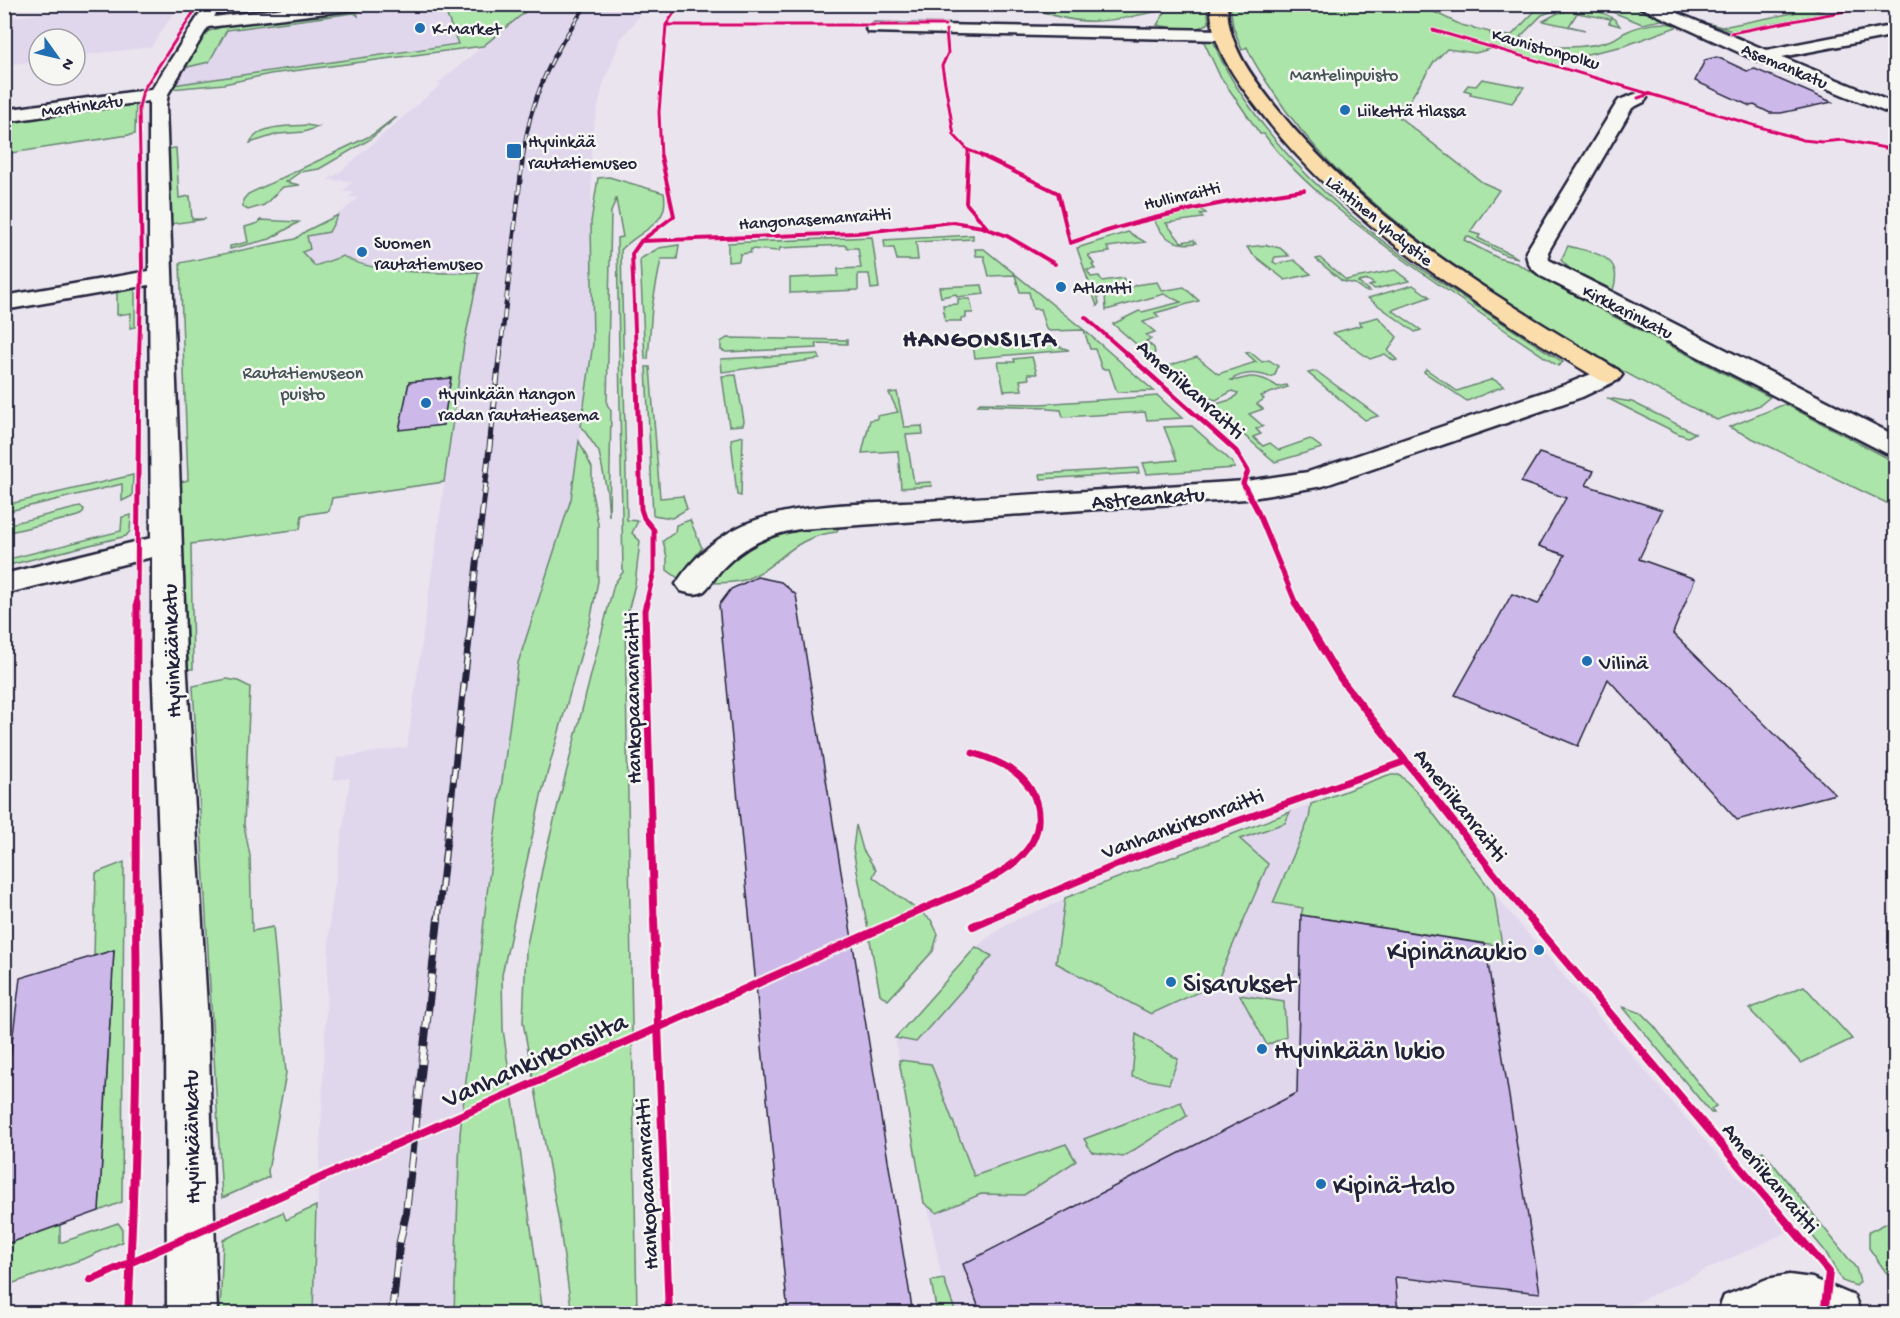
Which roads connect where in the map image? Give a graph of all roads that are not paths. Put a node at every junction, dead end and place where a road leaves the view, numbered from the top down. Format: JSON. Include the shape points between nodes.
{"nodes":[{"id":1,"x":214,"y":4,"type":"edge"},
{"id":2,"x":360,"y":4,"type":"edge"},
{"id":3,"x":1219,"y":4,"type":"edge"},
{"id":4,"x":1641,"y":4,"type":"edge"},
{"id":5,"x":203,"y":23,"type":"junction"},
{"id":6,"x":874,"y":29,"type":"dead end"},
{"id":7,"x":1896,"y":30,"type":"edge"},
{"id":8,"x":1223,"y":35,"type":"junction"},
{"id":9,"x":1762,"y":56,"type":"junction"},
{"id":10,"x":159,"y":94,"type":"junction"},
{"id":11,"x":1638,"y":98,"type":"dead end"},
{"id":12,"x":1896,"y":111,"type":"edge"},
{"id":13,"x":4,"y":116,"type":"edge"},
{"id":14,"x":160,"y":276,"type":"junction"},
{"id":15,"x":4,"y":303,"type":"edge"},
{"id":16,"x":1608,"y":375,"type":"joint"},
{"id":17,"x":1896,"y":447,"type":"edge"},
{"id":18,"x":166,"y":544,"type":"junction"},
{"id":19,"x":4,"y":584,"type":"edge"},
{"id":20,"x":692,"y":584,"type":"dead end"},
{"id":21,"x":1831,"y":1310,"type":"edge"},
{"id":22,"x":192,"y":1314,"type":"edge"},
{"id":23,"x":1742,"y":1314,"type":"edge"}],
"edges":[{"from":1,"to":5,"type":"street","name":"Hyvinkäänkatu"},
{"from":2,"to":5,"type":"street"},
{"from":3,"to":8,"type":"main road","name":"Läntinen yhdystie"},
{"from":4,"to":9,"type":"street","name":"Asemankatu"},
{"from":5,"to":10,"type":"street","name":"Hyvinkäänkatu"},
{"from":6,"to":8,"type":"street"},
{"from":7,"to":9,"type":"street"},
{"from":8,"to":16,"type":"main road","name":"Läntinen yhdystie","via":[[1240,72],[1269,114],[1352,202],[1464,285]]},
{"from":9,"to":12,"type":"street","name":"Asemankatu"},
{"from":10,"to":13,"type":"street","name":"Martinkatu"},
{"from":10,"to":14,"type":"street","name":"Hyvinkäänkatu"},
{"from":11,"to":17,"type":"street","name":"Kirkkarinkatu","via":[[1625,104],[1537,252],[1538,263]]},
{"from":14,"to":15,"type":"street"},
{"from":14,"to":18,"type":"street","name":"Hyvinkäänkatu"},
{"from":16,"to":20,"type":"street","name":"Astreankatu","via":[[1573,391],[1313,480],[1246,490],[849,515],[765,527],[727,545]]},
{"from":18,"to":19,"type":"street"},
{"from":18,"to":22,"type":"street","name":"Hyvinkäänkatu","via":[[187,1023]]},
{"from":21,"to":23,"type":"street","via":[[1792,1299],[1768,1302]]}]}
